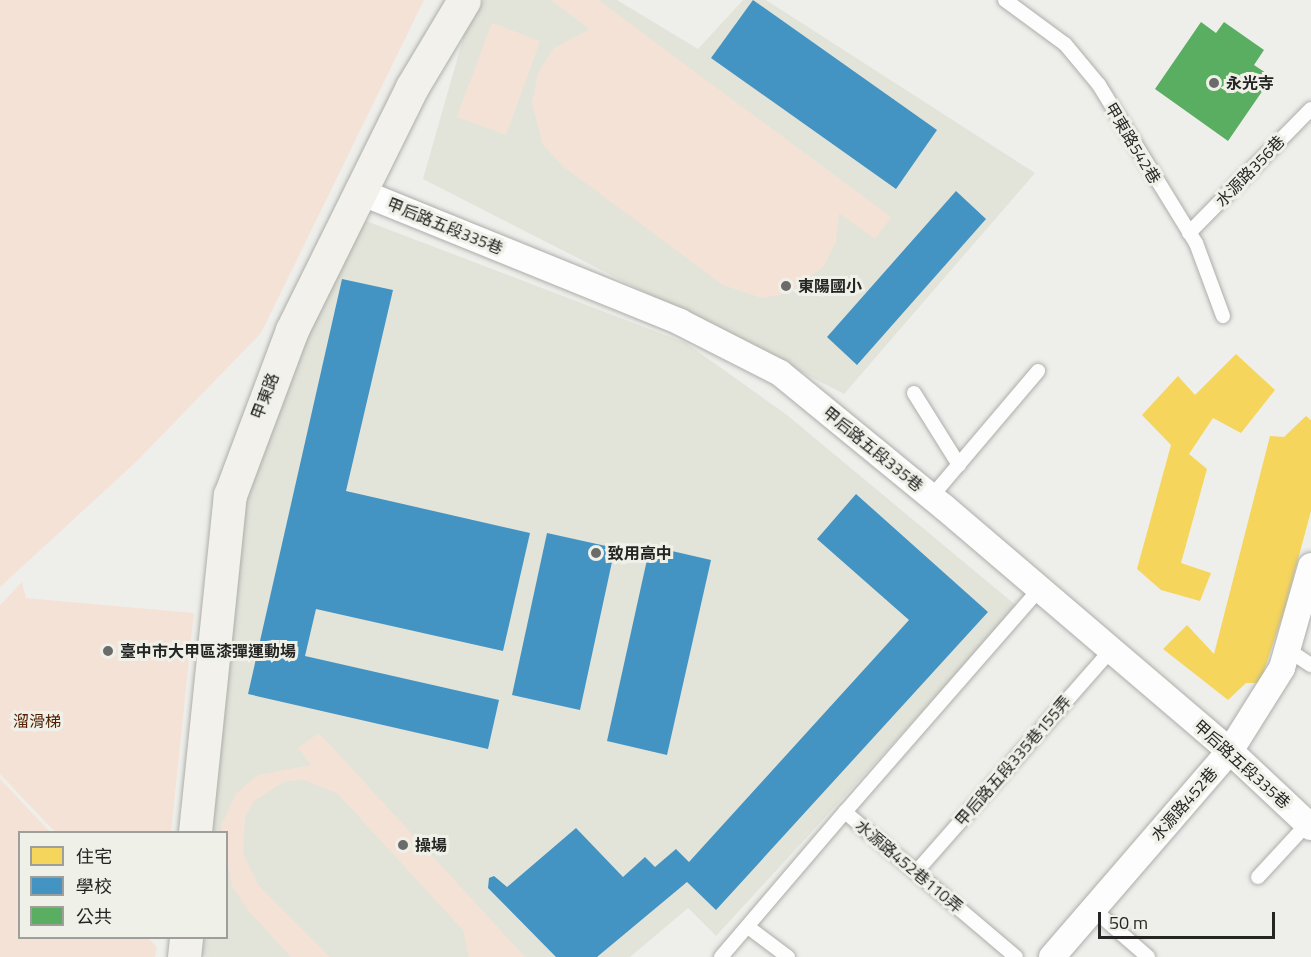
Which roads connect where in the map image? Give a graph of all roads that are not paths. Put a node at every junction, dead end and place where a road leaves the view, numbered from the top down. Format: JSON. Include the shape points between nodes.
{"nodes":[{"id":1,"x":464,"y":0,"type":"edge"},
{"id":2,"x":1005,"y":0,"type":"edge"},
{"id":3,"x":1311,"y":109,"type":"edge"},
{"id":4,"x":358,"y":191,"type":"junction"},
{"id":5,"x":1189,"y":233,"type":"junction"},
{"id":6,"x":1223,"y":316,"type":"dead end"},
{"id":7,"x":1038,"y":371,"type":"dead end"},
{"id":8,"x":914,"y":393,"type":"dead end"},
{"id":9,"x":958,"y":465,"type":"junction"},
{"id":10,"x":932,"y":496,"type":"junction"},
{"id":11,"x":1310,"y":576,"type":"edge"},
{"id":12,"x":1039,"y":590,"type":"junction"},
{"id":13,"x":1287,"y":649,"type":"junction"},
{"id":14,"x":1110,"y":651,"type":"junction"},
{"id":15,"x":1311,"y":665,"type":"edge"},
{"id":16,"x":1230,"y":751,"type":"junction"},
{"id":17,"x":845,"y":812,"type":"junction"},
{"id":18,"x":1309,"y":826,"type":"edge"},
{"id":19,"x":195,"y":831,"type":"edge"},
{"id":20,"x":916,"y":872,"type":"junction"},
{"id":21,"x":1258,"y":877,"type":"dead end"},
{"id":22,"x":1093,"y":909,"type":"junction"},
{"id":23,"x":748,"y":927,"type":"junction"},
{"id":24,"x":721,"y":957,"type":"edge"},
{"id":25,"x":788,"y":957,"type":"edge"},
{"id":26,"x":1016,"y":957,"type":"edge"},
{"id":27,"x":1052,"y":957,"type":"edge"},
{"id":28,"x":1148,"y":957,"type":"edge"}],
"edges":[{"from":1,"to":4,"type":"street","name":"甲東路"},
{"from":2,"to":5,"type":"lane","name":"甲東路542巷","via":[[1065,44],[1099,85]]},
{"from":3,"to":5,"type":"lane","name":"水源路356巷"},
{"from":4,"to":10,"type":"street","name":"甲后路五段335巷","via":[[731,345],[780,373]]},
{"from":4,"to":19,"type":"street","name":"甲東路","via":[[267,387],[230,495]]},
{"from":5,"to":6,"type":"lane","name":"甲東路542巷"},
{"from":7,"to":9,"type":"lane"},
{"from":8,"to":9,"type":"lane"},
{"from":9,"to":10,"type":"lane"},
{"from":10,"to":12,"type":"street","name":"甲后路五段335巷"},
{"from":11,"to":13,"type":"street","name":"水源路452巷"},
{"from":12,"to":14,"type":"street","name":"甲后路五段335巷"},
{"from":12,"to":17,"type":"lane"},
{"from":13,"to":15,"type":"lane"},
{"from":13,"to":16,"type":"street","name":"水源路452巷","via":[[1282,668]]},
{"from":14,"to":16,"type":"street","name":"甲后路五段335巷"},
{"from":14,"to":20,"type":"lane","name":"甲后路五段335巷155弄"},
{"from":16,"to":18,"type":"street","name":"甲后路五段335巷"},
{"from":16,"to":22,"type":"street","name":"水源路452巷"},
{"from":17,"to":20,"type":"lane","name":"水源路452巷110弄"},
{"from":17,"to":23,"type":"lane","name":"水源路452巷110弄"},
{"from":18,"to":21,"type":"lane"},
{"from":20,"to":26,"type":"lane","name":"水源路452巷110弄"},
{"from":22,"to":27,"type":"street","name":"水源路452巷"},
{"from":22,"to":28,"type":"lane"},
{"from":23,"to":24,"type":"lane","name":"水源路452巷110弄"},
{"from":23,"to":25,"type":"lane"}]}
